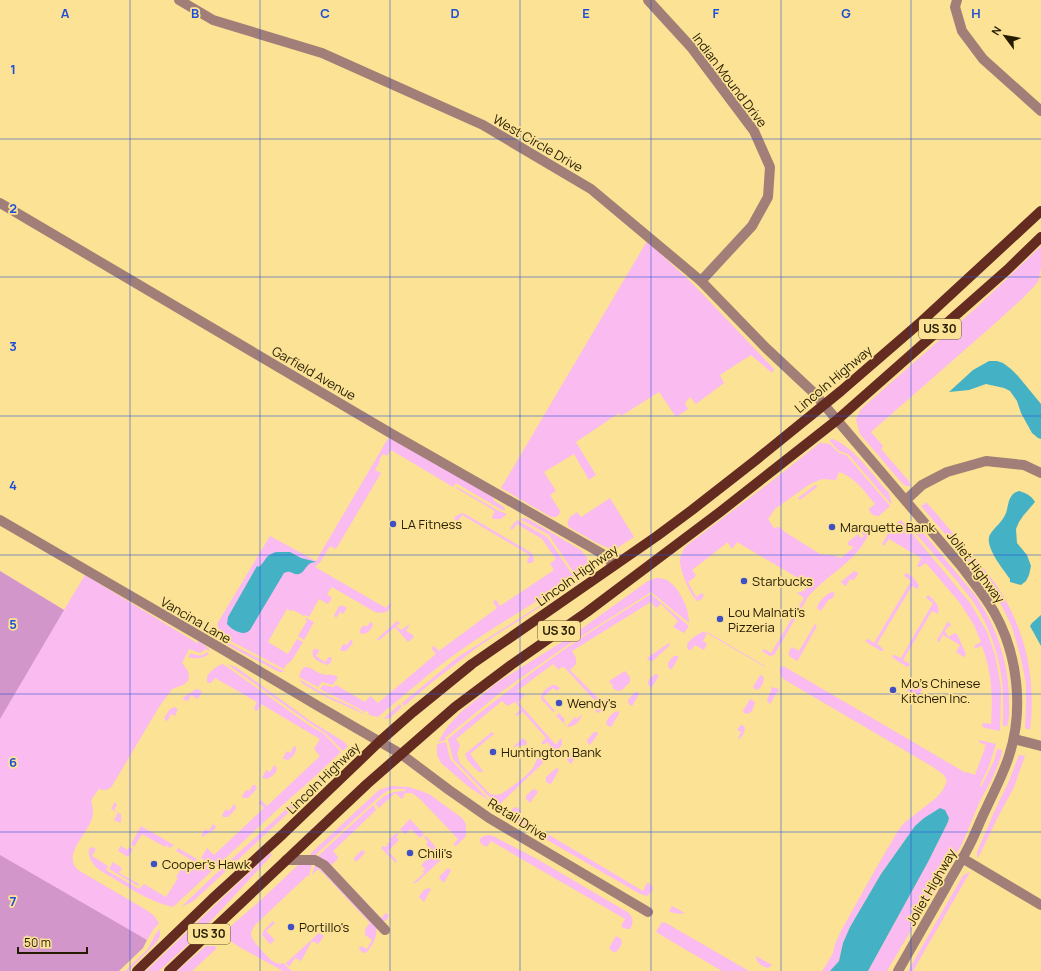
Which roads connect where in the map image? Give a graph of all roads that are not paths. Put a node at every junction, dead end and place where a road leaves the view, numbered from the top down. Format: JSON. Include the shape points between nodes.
{"nodes":[{"id":1,"x":179,"y":0,"type":"edge"},
{"id":2,"x":648,"y":0,"type":"edge"},
{"id":3,"x":957,"y":0,"type":"edge"},
{"id":4,"x":1041,"y":111,"type":"edge"},
{"id":5,"x":0,"y":203,"type":"edge"},
{"id":6,"x":1041,"y":210,"type":"edge"},
{"id":7,"x":1041,"y":236,"type":"edge"},
{"id":8,"x":700,"y":281,"type":"junction"},
{"id":9,"x":824,"y":404,"type":"junction"},
{"id":10,"x":837,"y":420,"type":"junction"},
{"id":11,"x":1041,"y":473,"type":"edge"},
{"id":12,"x":906,"y":500,"type":"junction"},
{"id":13,"x":0,"y":520,"type":"edge"},
{"id":14,"x":613,"y":566,"type":"junction"},
{"id":15,"x":1014,"y":739,"type":"junction"},
{"id":16,"x":380,"y":741,"type":"junction"},
{"id":17,"x":1041,"y":746,"type":"edge"},
{"id":18,"x":401,"y":754,"type":"junction"},
{"id":19,"x":962,"y":858,"type":"junction"},
{"id":20,"x":286,"y":860,"type":"junction"},
{"id":21,"x":1041,"y":905,"type":"edge"},
{"id":22,"x":648,"y":912,"type":"dead end"},
{"id":23,"x":385,"y":930,"type":"dead end"},
{"id":24,"x":137,"y":971,"type":"edge"},
{"id":25,"x":169,"y":971,"type":"edge"},
{"id":26,"x":898,"y":971,"type":"edge"}],
"edges":[{"from":1,"to":8,"type":"street","name":"West Circle Drive","via":[[213,20],[322,53],[483,125],[591,189]]},
{"from":2,"to":8,"type":"street","name":"Indian Mound Drive","via":[[691,47],[754,131],[770,167],[768,197],[752,226]]},
{"from":3,"to":4,"type":"street","via":[[956,7],[962,31],[983,59]]},
{"from":5,"to":14,"type":"street","name":"Garfield Avenue","via":[[392,434],[608,557]]},
{"from":6,"to":9,"type":"main road","name":"Lincoln Highway","number":"US 30","via":[[927,316]]},
{"from":7,"to":10,"type":"main road","number":"US 30","via":[[1007,270]]},
{"from":8,"to":9,"type":"street","name":"West Circle Drive"},
{"from":9,"to":10,"type":"street","name":"Joliet Highway"},
{"from":9,"to":14,"type":"main road","name":"Lincoln Highway","number":"US 30","via":[[692,510]]},
{"from":10,"to":12,"type":"street","name":"Joliet Highway"},
{"from":10,"to":18,"type":"main road","number":"US 30","via":[[587,612],[511,665]]},
{"from":11,"to":12,"type":"street","via":[[1024,464],[986,461],[947,472],[922,485]]},
{"from":12,"to":15,"type":"street","name":"Joliet Highway","via":[[980,591],[1002,629],[1014,667],[1017,718]]},
{"from":13,"to":16,"type":"street","name":"Vancina Lane"},
{"from":14,"to":16,"type":"main road","name":"Lincoln Highway","number":"US 30","via":[[472,664]]},
{"from":15,"to":17,"type":"street"},
{"from":15,"to":19,"type":"street","name":"Joliet Highway","via":[[1002,775]]},
{"from":16,"to":18,"type":"street","name":"Retail Drive"},
{"from":16,"to":24,"type":"main road","name":"Lincoln Highway","number":"US 30"},
{"from":18,"to":20,"type":"main road","number":"US 30"},
{"from":18,"to":22,"type":"street","name":"Retail Drive","via":[[489,818]]},
{"from":19,"to":21,"type":"street"},
{"from":19,"to":26,"type":"street","name":"Joliet Highway"},
{"from":20,"to":23,"type":"street","via":[[315,860],[324,865]]},
{"from":20,"to":25,"type":"main road","number":"US 30"}]}
